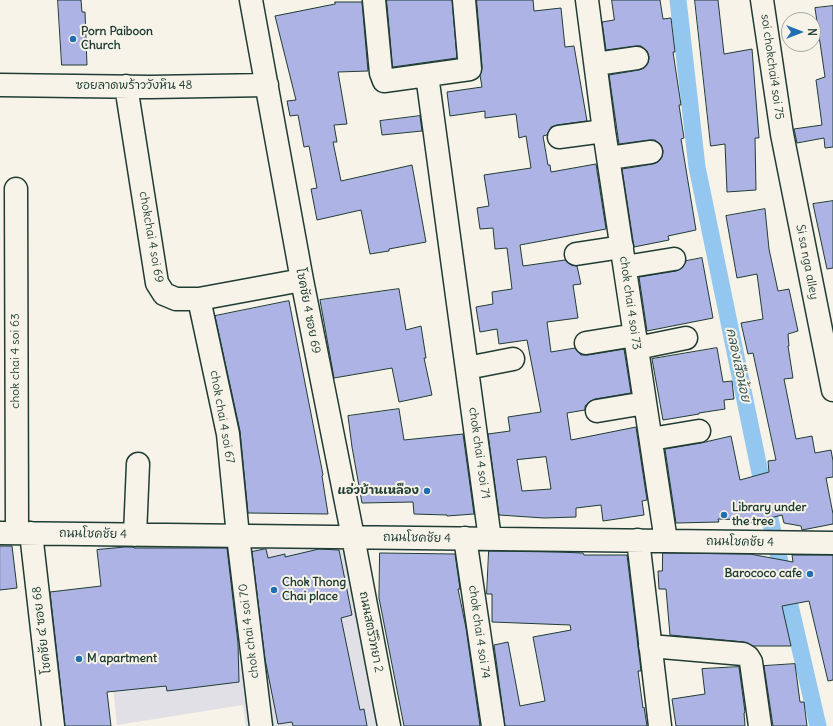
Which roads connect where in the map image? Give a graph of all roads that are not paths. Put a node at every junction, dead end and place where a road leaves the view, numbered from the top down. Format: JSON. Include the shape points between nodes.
{"nodes":[{"id":1,"x":251,"y":0,"type":"edge"},
{"id":2,"x":374,"y":0,"type":"edge"},
{"id":3,"x":464,"y":0,"type":"edge"},
{"id":4,"x":587,"y":0,"type":"edge"},
{"id":5,"x":762,"y":0,"type":"edge"},
{"id":6,"x":637,"y":58,"type":"dead end"},
{"id":7,"x":596,"y":64,"type":"junction"},
{"id":8,"x":427,"y":76,"type":"junction"},
{"id":9,"x":0,"y":85,"type":"edge"},
{"id":10,"x":267,"y":85,"type":"junction"},
{"id":11,"x":126,"y":86,"type":"junction"},
{"id":12,"x":604,"y":131,"type":"junction"},
{"id":13,"x":782,"y":134,"type":"joint"},
{"id":14,"x":559,"y":137,"type":"dead end"},
{"id":15,"x":651,"y":152,"type":"dead end"},
{"id":16,"x":609,"y":158,"type":"junction"},
{"id":17,"x":16,"y":189,"type":"dead end"},
{"id":18,"x":576,"y":254,"type":"dead end"},
{"id":19,"x":624,"y":257,"type":"junction"},
{"id":20,"x":674,"y":259,"type":"dead end"},
{"id":21,"x":302,"y":280,"type":"junction"},
{"id":22,"x":199,"y":299,"type":"junction"},
{"id":23,"x":686,"y":338,"type":"dead end"},
{"id":24,"x":636,"y":341,"type":"junction"},
{"id":25,"x":586,"y":343,"type":"dead end"},
{"id":26,"x":513,"y":359,"type":"dead end"},
{"id":27,"x":467,"y":368,"type":"junction"},
{"id":28,"x":833,"y":390,"type":"edge"},
{"id":29,"x":645,"y":403,"type":"junction"},
{"id":30,"x":598,"y":411,"type":"dead end"},
{"id":31,"x":699,"y":431,"type":"dead end"},
{"id":32,"x":651,"y":439,"type":"junction"},
{"id":33,"x":138,"y":464,"type":"dead end"},
{"id":34,"x":16,"y":533,"type":"edge"},
{"id":35,"x":135,"y":535,"type":"junction"},
{"id":36,"x":238,"y":536,"type":"junction"},
{"id":37,"x":353,"y":537,"type":"junction"},
{"id":38,"x":466,"y":538,"type":"junction"},
{"id":39,"x":490,"y":539,"type":"junction"},
{"id":40,"x":638,"y":540,"type":"junction"},
{"id":41,"x":666,"y":541,"type":"junction"},
{"id":42,"x":833,"y":543,"type":"edge"},
{"id":43,"x":650,"y":646,"type":"junction"},
{"id":44,"x":53,"y":726,"type":"edge"},
{"id":45,"x":260,"y":726,"type":"edge"},
{"id":46,"x":390,"y":726,"type":"edge"},
{"id":47,"x":494,"y":726,"type":"edge"},
{"id":48,"x":660,"y":726,"type":"edge"},
{"id":49,"x":760,"y":726,"type":"edge"}],
"edges":[{"from":1,"to":10,"type":"street","name":"โชคชัย 4 ซอย 69"},
{"from":2,"to":8,"type":"street","via":[[384,81]]},
{"from":3,"to":8,"type":"street","via":[[470,69]]},
{"from":4,"to":7,"type":"street","name":"chok chai 4 soi 73"},
{"from":5,"to":13,"type":"street","name":"soi chokchai4 soi 75"},
{"from":6,"to":7,"type":"street"},
{"from":7,"to":12,"type":"street","name":"chok chai 4 soi 73"},
{"from":8,"to":27,"type":"street","name":"chok chai 4 soi 71"},
{"from":9,"to":11,"type":"street","name":"ซอยลาดพร้าววังหิน 48"},
{"from":10,"to":11,"type":"street","name":"ซอยลาดพร้าววังหิน 48"},
{"from":10,"to":21,"type":"street","name":"โชคชัย 4 ซอย 69"},
{"from":11,"to":22,"type":"street","name":"chokchai 4 soi 69","via":[[156,283],[164,294],[176,299]]},
{"from":12,"to":14,"type":"street"},
{"from":12,"to":16,"type":"street","name":"chok chai 4 soi 73"},
{"from":13,"to":28,"type":"street","name":"Si sa nga alley"},
{"from":15,"to":16,"type":"street"},
{"from":16,"to":19,"type":"street","name":"chok chai 4 soi 73"},
{"from":17,"to":34,"type":"street","name":"chok chai 4 soi 63"},
{"from":18,"to":19,"type":"street"},
{"from":19,"to":20,"type":"street"},
{"from":19,"to":24,"type":"street","name":"chok chai 4 soi 73"},
{"from":21,"to":22,"type":"street","name":"chokchai 4 soi 69"},
{"from":21,"to":37,"type":"street","name":"โชคชัย 4 ซอย 69"},
{"from":22,"to":36,"type":"street","name":"chok chai 4 soi 67","via":[[228,434]]},
{"from":23,"to":24,"type":"street"},
{"from":24,"to":25,"type":"street"},
{"from":24,"to":29,"type":"street","name":"chok chai 4 soi 73"},
{"from":26,"to":27,"type":"street"},
{"from":27,"to":39,"type":"street","name":"chok chai 4 soi 71"},
{"from":29,"to":30,"type":"street"},
{"from":29,"to":32,"type":"street","name":"chok chai 4 soi 73"},
{"from":31,"to":32,"type":"street"},
{"from":32,"to":41,"type":"street","name":"chok chai 4 soi 73"},
{"from":33,"to":35,"type":"street"},
{"from":34,"to":35,"type":"street","name":"ถนนโชคชัย 4"},
{"from":34,"to":44,"type":"street","name":"โชคชัย ๔ ซอย 68"},
{"from":35,"to":36,"type":"street","name":"ถนนโชคชัย 4"},
{"from":36,"to":37,"type":"street","name":"ถนนโชคชัย 4"},
{"from":36,"to":45,"type":"street","name":"chok chai 4 soi 70"},
{"from":37,"to":38,"type":"street","name":"ถนนโชคชัย 4"},
{"from":37,"to":46,"type":"street","name":"ถนนสตรีวิทยา 2"},
{"from":38,"to":39,"type":"street","name":"ถนนโชคชัย 4"},
{"from":38,"to":47,"type":"street","name":"chok chai 4 soi 74"},
{"from":39,"to":40,"type":"street","name":"ถนนโชคชัย 4"},
{"from":40,"to":41,"type":"street","name":"ถนนโชคชัย 4"},
{"from":40,"to":43,"type":"street"},
{"from":41,"to":42,"type":"street","name":"ถนนโชคชัย 4"},
{"from":43,"to":48,"type":"street"},
{"from":43,"to":49,"type":"street","via":[[743,654],[748,657],[751,662]]}]}
